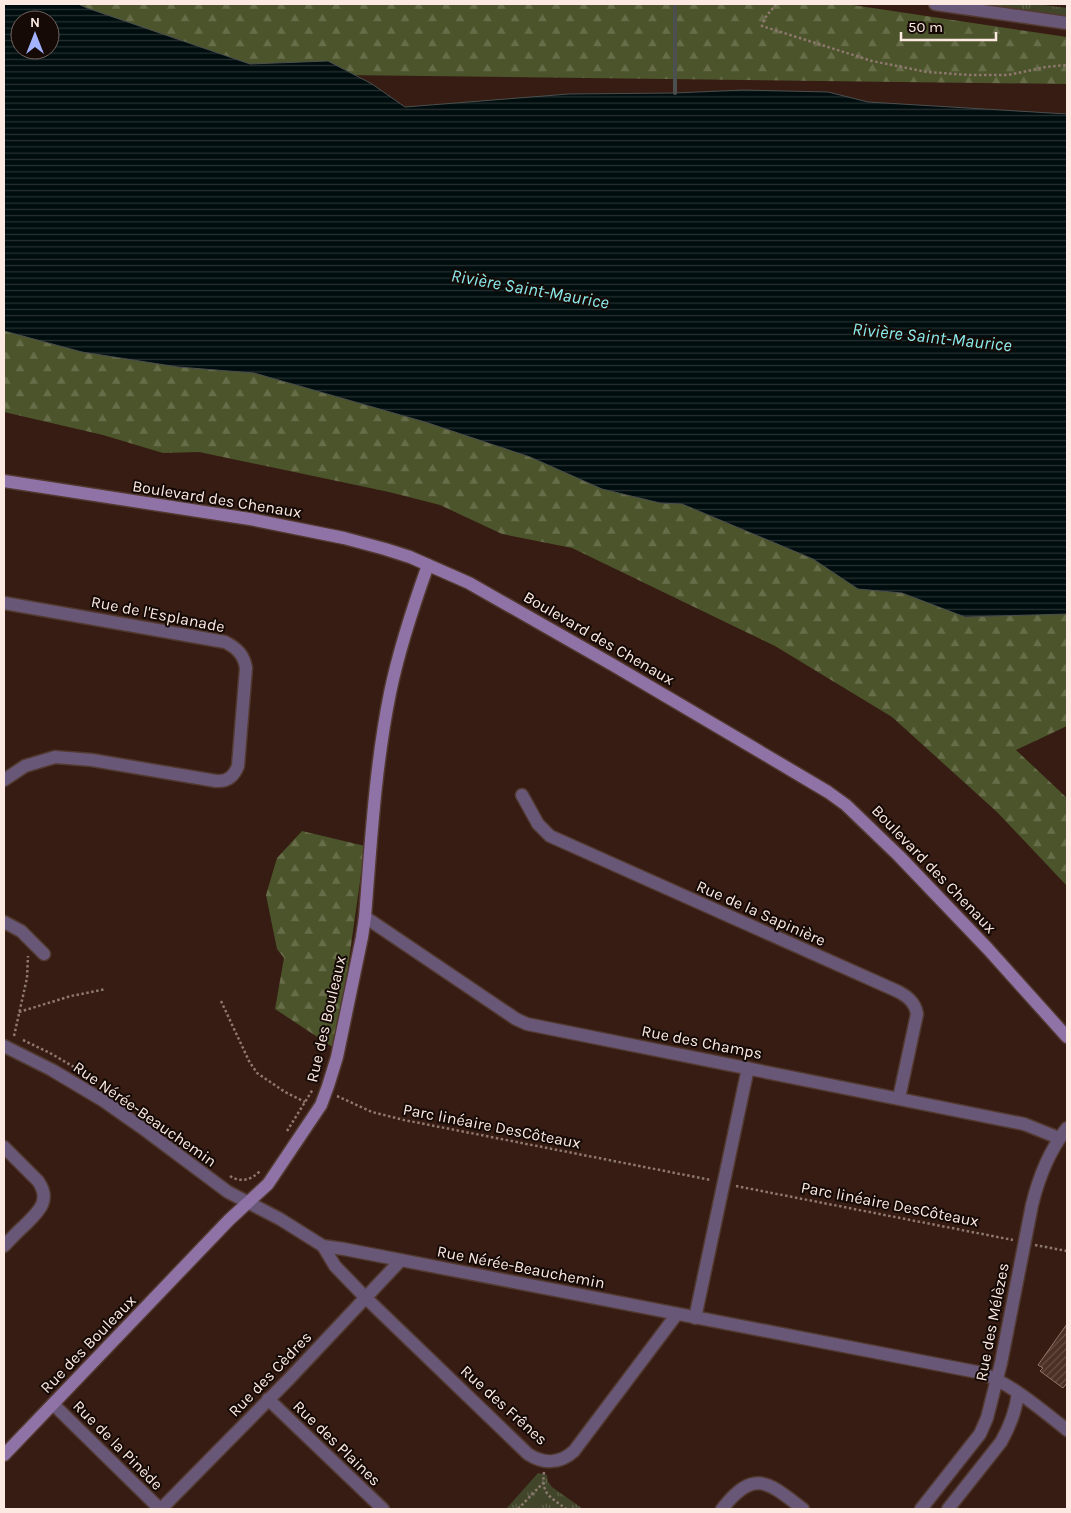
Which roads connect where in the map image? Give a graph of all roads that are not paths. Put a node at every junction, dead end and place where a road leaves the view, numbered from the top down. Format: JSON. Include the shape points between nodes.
{"nodes":[{"id":1,"x":935,"y":4,"type":"edge"},
{"id":2,"x":1067,"y":23,"type":"edge"},
{"id":3,"x":4,"y":481,"type":"edge"},
{"id":4,"x":428,"y":565,"type":"junction"},
{"id":5,"x":4,"y":603,"type":"edge"},
{"id":6,"x":4,"y":780,"type":"edge"},
{"id":7,"x":522,"y":795,"type":"dead end"},
{"id":8,"x":365,"y":917,"type":"junction"},
{"id":9,"x":4,"y":922,"type":"edge"},
{"id":10,"x":44,"y":954,"type":"dead end"},
{"id":11,"x":1067,"y":1037,"type":"edge"},
{"id":12,"x":4,"y":1046,"type":"edge"},
{"id":13,"x":748,"y":1068,"type":"junction"},
{"id":14,"x":899,"y":1098,"type":"junction"},
{"id":15,"x":1067,"y":1128,"type":"edge"},
{"id":16,"x":1059,"y":1138,"type":"junction"},
{"id":17,"x":4,"y":1147,"type":"edge"},
{"id":18,"x":248,"y":1202,"type":"junction"},
{"id":19,"x":4,"y":1246,"type":"edge"},
{"id":20,"x":323,"y":1246,"type":"junction"},
{"id":21,"x":401,"y":1260,"type":"junction"},
{"id":22,"x":366,"y":1298,"type":"junction"},
{"id":23,"x":678,"y":1314,"type":"junction"},
{"id":24,"x":695,"y":1318,"type":"junction"},
{"id":25,"x":997,"y":1380,"type":"junction"},
{"id":26,"x":1018,"y":1393,"type":"junction"},
{"id":27,"x":268,"y":1399,"type":"junction"},
{"id":28,"x":54,"y":1404,"type":"junction"},
{"id":29,"x":1067,"y":1430,"type":"edge"},
{"id":30,"x":4,"y":1454,"type":"edge"},
{"id":31,"x":161,"y":1509,"type":"edge"},
{"id":32,"x":383,"y":1509,"type":"edge"},
{"id":33,"x":722,"y":1509,"type":"edge"},
{"id":34,"x":803,"y":1509,"type":"edge"},
{"id":35,"x":921,"y":1509,"type":"edge"},
{"id":36,"x":948,"y":1509,"type":"edge"}],
"edges":[{"from":1,"to":2,"type":"street"},
{"from":3,"to":4,"type":"street","name":"Boulevard des Chenaux","via":[[314,531],[376,546]]},
{"from":4,"to":8,"type":"street","name":"Rue des Bouleaux","via":[[401,647],[386,715],[377,777]]},
{"from":4,"to":11,"type":"street","name":"Boulevard des Chenaux","via":[[484,591],[835,796],[917,874]]},
{"from":5,"to":6,"type":"street","name":"Rue de l'Esplanade","via":[[225,642],[242,655],[246,668],[238,766],[233,776],[223,782],[55,757],[25,766]]},
{"from":7,"to":14,"type":"street","name":"Rue de la Sapinière","via":[[538,824],[550,836],[904,994],[914,1004],[917,1014]]},
{"from":8,"to":13,"type":"street","name":"Rue des Champs","via":[[521,1022]]},
{"from":8,"to":18,"type":"street","name":"Rue des Bouleaux","via":[[337,1058],[327,1092],[273,1178]]},
{"from":9,"to":10,"type":"street","via":[[29,937]]},
{"from":12,"to":18,"type":"street","name":"Rue Nérée-Beauchemin","via":[[104,1101],[222,1188]]},
{"from":13,"to":14,"type":"street","name":"Rue des Champs"},
{"from":13,"to":24,"type":"street"},
{"from":14,"to":16,"type":"street","name":"Rue des Champs","via":[[1024,1124]]},
{"from":15,"to":16,"type":"street","name":"Rue des Mélèzes"},
{"from":16,"to":25,"type":"street","name":"Rue des Mélèzes","via":[[1036,1188]]},
{"from":17,"to":19,"type":"street","via":[[38,1181],[44,1194],[38,1212]]},
{"from":18,"to":20,"type":"street","name":"Rue Nérée-Beauchemin"},
{"from":18,"to":28,"type":"street","name":"Rue des Bouleaux"},
{"from":20,"to":21,"type":"street","name":"Rue Nérée-Beauchemin"},
{"from":20,"to":22,"type":"street","name":"Rue des Frênes","via":[[335,1266]]},
{"from":21,"to":22,"type":"street","name":"Rue des Cèdres"},
{"from":21,"to":23,"type":"street","name":"Rue Nérée-Beauchemin"},
{"from":22,"to":23,"type":"street","name":"Rue des Frênes","via":[[528,1454],[545,1461],[564,1459],[574,1452]]},
{"from":22,"to":27,"type":"street","name":"Rue des Cèdres"},
{"from":23,"to":24,"type":"street","name":"Rue Nérée-Beauchemin"},
{"from":24,"to":25,"type":"street","name":"Rue Nérée-Beauchemin","via":[[977,1372]]},
{"from":25,"to":26,"type":"street","name":"Rue Nérée-Beauchemin"},
{"from":25,"to":35,"type":"street","name":"Rue des Mélèzes","via":[[980,1434]]},
{"from":26,"to":29,"type":"street","name":"Rue Nérée-Beauchemin"},
{"from":26,"to":36,"type":"street","via":[[1015,1410],[1001,1442]]},
{"from":27,"to":31,"type":"street","name":"Rue des Cèdres"},
{"from":27,"to":32,"type":"street","name":"Rue des Plaines"},
{"from":28,"to":30,"type":"street","name":"Rue des Bouleaux"},
{"from":28,"to":31,"type":"street","name":"Rue de la Pinède"},
{"from":33,"to":34,"type":"street","via":[[742,1487],[758,1484],[776,1489]]}]}
